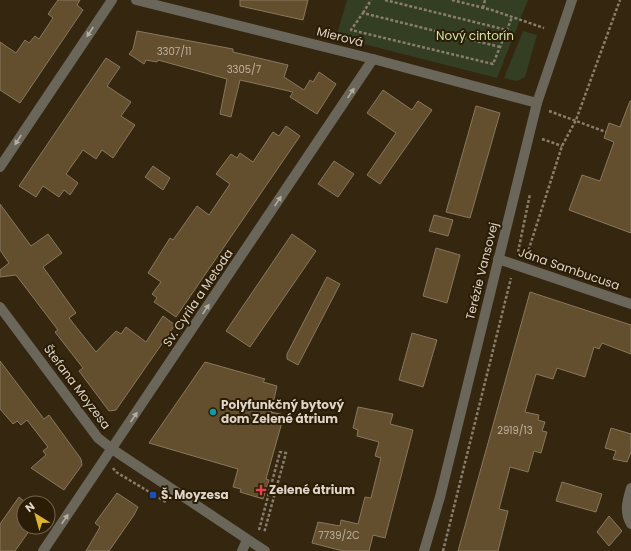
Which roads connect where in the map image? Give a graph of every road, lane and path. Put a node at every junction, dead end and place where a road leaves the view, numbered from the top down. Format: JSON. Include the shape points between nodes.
{"nodes":[{"id":1,"x":112,"y":0,"type":"edge"},
{"id":2,"x":136,"y":0,"type":"edge"},
{"id":3,"x":371,"y":0,"type":"edge"},
{"id":4,"x":385,"y":0,"type":"edge"},
{"id":5,"x":452,"y":0,"type":"edge"},
{"id":6,"x":486,"y":0,"type":"edge"},
{"id":7,"x":572,"y":0,"type":"edge"},
{"id":8,"x":620,"y":0,"type":"edge"},
{"id":9,"x":483,"y":8,"type":"junction"},
{"id":10,"x":363,"y":13,"type":"junction"},
{"id":11,"x":512,"y":17,"type":"junction"},
{"id":12,"x":544,"y":28,"type":"dead end"},
{"id":13,"x":507,"y":30,"type":"junction"},
{"id":14,"x":500,"y":47,"type":"junction"},
{"id":15,"x":373,"y":59,"type":"junction"},
{"id":16,"x":537,"y":103,"type":"junction"},
{"id":17,"x":550,"y":111,"type":"dead end"},
{"id":18,"x":576,"y":120,"type":"junction"},
{"id":19,"x":606,"y":132,"type":"dead end"},
{"id":20,"x":542,"y":140,"type":"dead end"},
{"id":21,"x":562,"y":146,"type":"junction"},
{"id":22,"x":0,"y":167,"type":"edge"},
{"id":23,"x":526,"y":258,"type":"dead end"},
{"id":24,"x":498,"y":259,"type":"junction"},
{"id":25,"x":511,"y":280,"type":"dead end"},
{"id":26,"x":631,"y":304,"type":"edge"},
{"id":27,"x":0,"y":307,"type":"edge"},
{"id":28,"x":112,"y":449,"type":"junction"},
{"id":29,"x":116,"y":472,"type":"dead end"},
{"id":30,"x":631,"y":488,"type":"edge"},
{"id":31,"x":162,"y":501,"type":"dead end"},
{"id":32,"x":631,"y":524,"type":"edge"},
{"id":33,"x":259,"y":530,"type":"dead end"},
{"id":34,"x":264,"y":533,"type":"dead end"},
{"id":35,"x":247,"y":540,"type":"junction"},
{"id":36,"x":43,"y":551,"type":"edge"},
{"id":37,"x":242,"y":551,"type":"edge"},
{"id":38,"x":265,"y":551,"type":"edge"},
{"id":39,"x":424,"y":551,"type":"edge"},
{"id":40,"x":444,"y":551,"type":"edge"}],
"edges":[{"from":1,"to":22,"type":"street","one_way":true},
{"from":2,"to":15,"type":"street","name":"Mierová"},
{"from":3,"to":10,"type":"path"},
{"from":4,"to":13,"type":"path"},
{"from":5,"to":9,"type":"path"},
{"from":6,"to":9,"type":"path"},
{"from":7,"to":16,"type":"street","name":"Terézie Vansovej"},
{"from":8,"to":18,"type":"path"},
{"from":9,"to":11,"type":"path"},
{"from":10,"to":14,"type":"path"},
{"from":10,"to":14,"type":"path","via":[[351,30],[493,64]]},
{"from":11,"to":12,"type":"path"},
{"from":11,"to":13,"type":"path"},
{"from":13,"to":14,"type":"path"},
{"from":15,"to":16,"type":"street","name":"Mierová"},
{"from":28,"to":15,"type":"street","name":"Sv. Cyrila a Metoda","one_way":true},
{"from":16,"to":24,"type":"street","name":"Terézie Vansovej"},
{"from":17,"to":18,"type":"path"},
{"from":18,"to":19,"type":"path"},
{"from":18,"to":21,"type":"path"},
{"from":20,"to":21,"type":"path"},
{"from":21,"to":23,"type":"path"},
{"from":24,"to":26,"type":"street","name":"Jána Sambucusa"},
{"from":24,"to":39,"type":"street","name":"Terézie Vansovej","via":[[440,497]]},
{"from":25,"to":40,"type":"path"},
{"from":27,"to":28,"type":"street","name":"Štefana Moyzesa","via":[[98,438]]},
{"from":28,"to":35,"type":"street","name":"Štefana Moyzesa"},
{"from":36,"to":28,"type":"street","name":"Sv. Cyrila a Metoda","one_way":true},
{"from":29,"to":31,"type":"path"},
{"from":30,"to":32,"type":"street","via":[[626,504]]},
{"from":33,"to":34,"type":"path","via":[[280,452],[286,453]]},
{"from":35,"to":37,"type":"street"},
{"from":35,"to":38,"type":"street","name":"Štefana Moyzesa"}]}
